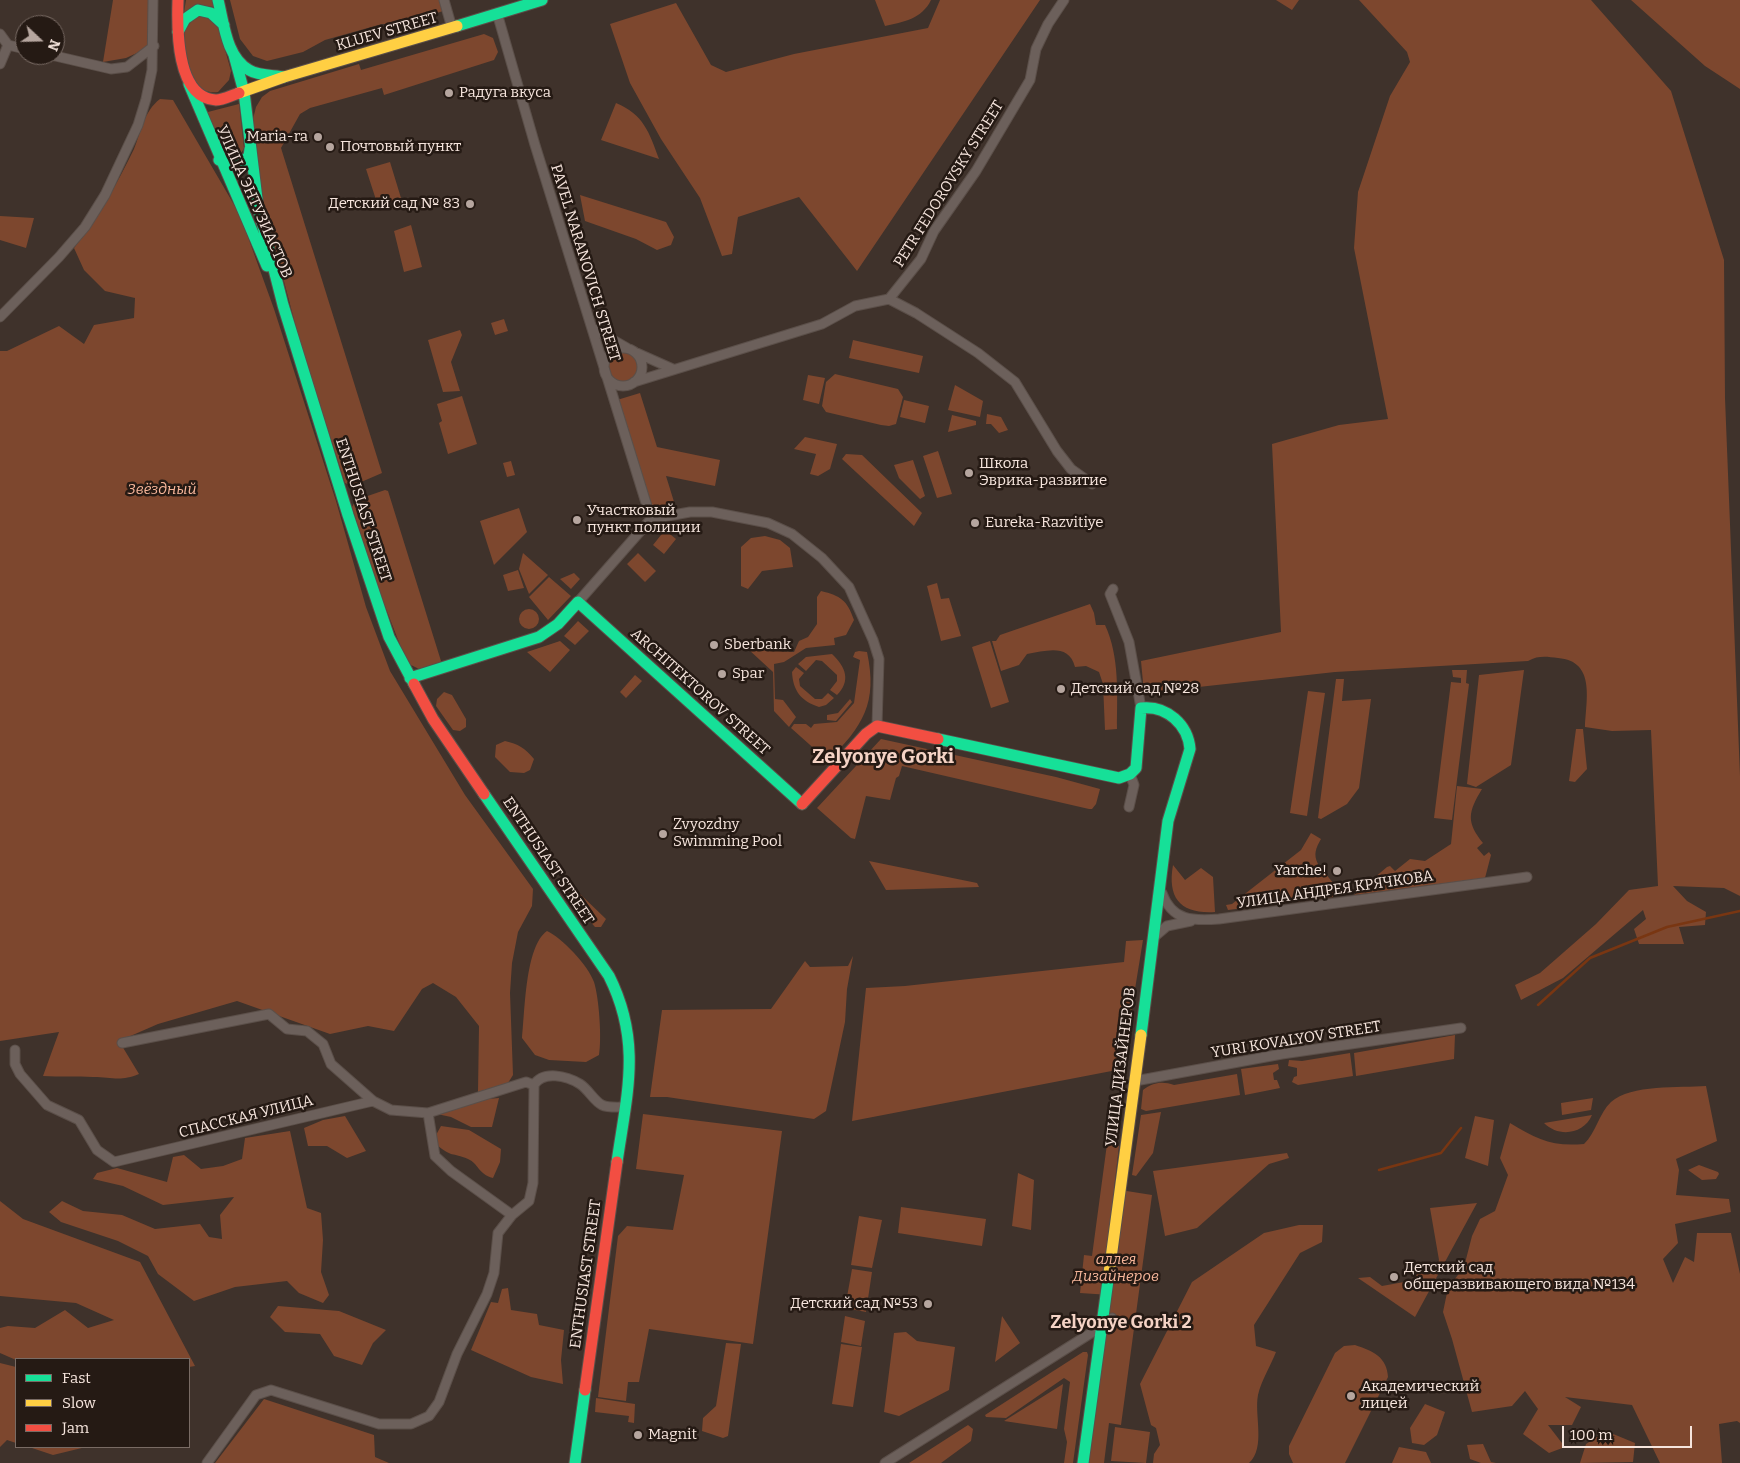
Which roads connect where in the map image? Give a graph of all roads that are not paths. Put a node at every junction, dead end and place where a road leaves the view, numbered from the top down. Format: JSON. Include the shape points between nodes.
{"nodes":[{"id":1,"x":153,"y":0,"type":"edge"},
{"id":2,"x":178,"y":0,"type":"edge"},
{"id":3,"x":218,"y":0,"type":"edge"},
{"id":4,"x":444,"y":0,"type":"edge"},
{"id":5,"x":542,"y":0,"type":"edge"},
{"id":6,"x":1064,"y":0,"type":"edge"},
{"id":7,"x":497,"y":13,"type":"junction"},
{"id":8,"x":224,"y":25,"type":"junction"},
{"id":9,"x":452,"y":28,"type":"junction"},
{"id":10,"x":0,"y":34,"type":"edge"},
{"id":11,"x":177,"y":37,"type":"junction"},
{"id":12,"x":8,"y":45,"type":"junction"},
{"id":13,"x":154,"y":46,"type":"junction"},
{"id":14,"x":15,"y":47,"type":"edge"},
{"id":15,"x":234,"y":54,"type":"junction"},
{"id":16,"x":65,"y":58,"type":"edge"},
{"id":17,"x":0,"y":64,"type":"edge"},
{"id":18,"x":284,"y":77,"type":"junction"},
{"id":19,"x":188,"y":84,"type":"junction"},
{"id":20,"x":244,"y":92,"type":"junction"},
{"id":21,"x":250,"y":150,"type":"junction"},
{"id":22,"x":219,"y":160,"type":"junction"},
{"id":23,"x":888,"y":299,"type":"junction"},
{"id":24,"x":283,"y":305,"type":"junction"},
{"id":25,"x":0,"y":317,"type":"edge"},
{"id":26,"x":592,"y":328,"type":"junction"},
{"id":27,"x":632,"y":351,"type":"junction"},
{"id":28,"x":673,"y":369,"type":"junction"},
{"id":29,"x":605,"y":373,"type":"junction"},
{"id":30,"x":634,"y":382,"type":"junction"},
{"id":31,"x":622,"y":386,"type":"junction"},
{"id":32,"x":610,"y":389,"type":"junction"},
{"id":33,"x":1092,"y":484,"type":"dead end"},
{"id":34,"x":651,"y":519,"type":"junction"},
{"id":35,"x":1113,"y":589,"type":"dead end"},
{"id":36,"x":578,"y":602,"type":"junction"},
{"id":37,"x":410,"y":678,"type":"junction"},
{"id":38,"x":1141,"y":708,"type":"junction"},
{"id":39,"x":878,"y":726,"type":"junction"},
{"id":40,"x":1130,"y":774,"type":"junction"},
{"id":41,"x":1129,"y":808,"type":"dead end"},
{"id":42,"x":1527,"y":877,"type":"dead end"},
{"id":43,"x":1161,"y":890,"type":"junction"},
{"id":44,"x":1194,"y":921,"type":"junction"},
{"id":45,"x":1153,"y":938,"type":"junction"},
{"id":46,"x":1462,"y":1028,"type":"dead end"},
{"id":47,"x":122,"y":1043,"type":"dead end"},
{"id":48,"x":15,"y":1050,"type":"dead end"},
{"id":49,"x":1135,"y":1081,"type":"junction"},
{"id":50,"x":534,"y":1085,"type":"junction"},
{"id":51,"x":374,"y":1101,"type":"junction"},
{"id":52,"x":626,"y":1107,"type":"junction"},
{"id":53,"x":428,"y":1113,"type":"junction"},
{"id":54,"x":512,"y":1215,"type":"junction"},
{"id":55,"x":1107,"y":1321,"type":"junction"},
{"id":56,"x":207,"y":1463,"type":"edge"},
{"id":57,"x":575,"y":1463,"type":"edge"},
{"id":58,"x":885,"y":1463,"type":"edge"},
{"id":59,"x":1083,"y":1463,"type":"edge"}],
"edges":[{"from":1,"to":13,"type":"street"},
{"from":2,"to":11,"type":"main road","name":"УЛИЦА ЭНТУЗИАСТОВ"},
{"from":3,"to":8,"type":"main road","name":"УЛИЦА ЭНТУЗИАСТОВ"},
{"from":4,"to":9,"type":"street"},
{"from":5,"to":7,"type":"main road"},
{"from":6,"to":23,"type":"street","name":"PETR FEDOROVSKY STREET","via":[[1036,49],[1030,80],[981,163],[934,231],[922,259]]},
{"from":7,"to":9,"type":"main road","name":"KLUEV STREET"},
{"from":7,"to":26,"type":"street","name":"PAVEL NARANOVICH STREET"},
{"from":8,"to":11,"type":"main road","via":[[211,12],[198,10],[185,19]]},
{"from":8,"to":15,"type":"main road","name":"УЛИЦА ЭНТУЗИАСТОВ"},
{"from":9,"to":18,"type":"main road","name":"KLUEV STREET"},
{"from":10,"to":12,"type":"street"},
{"from":11,"to":19,"type":"main road","name":"УЛИЦА ЭНТУЗИАСТОВ"},
{"from":12,"to":14,"type":"street"},
{"from":12,"to":17,"type":"street"},
{"from":13,"to":16,"type":"street","via":[[121,69]]},
{"from":13,"to":25,"type":"street","via":[[152,70],[138,125],[105,195],[85,227]]},
{"from":15,"to":18,"type":"main road","name":"KLUEV STREET","via":[[249,70]]},
{"from":15,"to":20,"type":"main road","name":"УЛИЦА ЭНТУЗИАСТОВ"},
{"from":18,"to":20,"type":"main road","name":"KLUEV STREET"},
{"from":19,"to":20,"type":"main road","name":"KLUEV STREET","via":[[210,100]]},
{"from":19,"to":22,"type":"main road","name":"УЛИЦА ЭНТУЗИАСТОВ"},
{"from":20,"to":21,"type":"main road","name":"УЛИЦА ЭНТУЗИАСТОВ"},
{"from":21,"to":22,"type":"main road","via":[[249,156],[239,165]]},
{"from":21,"to":24,"type":"main road","name":"УЛИЦА ЭНТУЗИАСТОВ","via":[[258,207]]},
{"from":22,"to":24,"type":"main road","name":"УЛИЦА ЭНТУЗИАСТОВ","via":[[246,213]]},
{"from":23,"to":28,"type":"street","via":[[855,306],[822,324]]},
{"from":23,"to":33,"type":"street","via":[[978,353],[1015,382],[1056,451],[1071,470]]},
{"from":24,"to":37,"type":"main road","name":"ENTHUSIAST STREET","via":[[380,613]]},
{"from":26,"to":27,"type":"street"},
{"from":26,"to":29,"type":"street","name":"PAVEL NARANOVICH STREET"},
{"from":27,"to":28,"type":"street"},
{"from":27,"to":29,"type":"street","via":[[619,348],[609,354],[604,362]]},
{"from":27,"to":30,"type":"street","via":[[640,359],[642,368]]},
{"from":28,"to":30,"type":"street"},
{"from":29,"to":31,"type":"street","via":[[609,381]]},
{"from":29,"to":32,"type":"street","name":"PAVEL NARANOVICH STREET"},
{"from":30,"to":31,"type":"street"},
{"from":31,"to":32,"type":"street"},
{"from":32,"to":34,"type":"street","name":"PAVEL NARANOVICH STREET"},
{"from":34,"to":36,"type":"street"},
{"from":34,"to":39,"type":"street","via":[[690,512],[734,514],[768,523],[792,534],[822,558],[849,587],[873,640],[880,669]]},
{"from":35,"to":38,"type":"street","via":[[1110,594],[1134,660]]},
{"from":36,"to":37,"type":"main road","via":[[558,624],[539,637]]},
{"from":36,"to":39,"type":"main road","name":"ARCHITEKTOROV STREET","via":[[802,804],[866,734]]},
{"from":37,"to":52,"type":"main road","name":"ENTHUSIAST STREET","via":[[433,719],[616,988],[631,1037]]},
{"from":38,"to":40,"type":"main road","via":[[1137,764]]},
{"from":38,"to":43,"type":"main road","name":"УЛИЦА ДИЗАЙНЕРОВ","via":[[1153,708],[1177,720],[1188,734],[1190,746],[1189,759],[1170,810]]},
{"from":39,"to":40,"type":"main road","via":[[1114,777]]},
{"from":40,"to":41,"type":"street","via":[[1134,785]]},
{"from":42,"to":44,"type":"street","name":"УЛИЦА АНДРЕЯ КРЯЧКОВА"},
{"from":43,"to":44,"type":"street","name":"УЛИЦА АНДРЕЯ КРЯЧКОВА","via":[[1170,910]]},
{"from":43,"to":45,"type":"main road","name":"УЛИЦА ДИЗАЙНЕРОВ"},
{"from":44,"to":45,"type":"street","via":[[1166,926]]},
{"from":45,"to":49,"type":"main road","name":"УЛИЦА ДИЗАЙНЕРОВ"},
{"from":46,"to":49,"type":"street","name":"YURI KOVALYOV STREET","via":[[1282,1054]]},
{"from":47,"to":51,"type":"street","via":[[269,1014],[287,1029],[307,1031],[323,1044],[331,1064]]},
{"from":48,"to":51,"type":"street","name":"СПАССКАЯ УЛИЦА","via":[[15,1064],[20,1074],[47,1105],[79,1120],[97,1150],[114,1162]]},
{"from":49,"to":55,"type":"main road","name":"УЛИЦА ДИЗАЙНЕРОВ"},
{"from":50,"to":52,"type":"street","via":[[547,1075],[569,1080],[579,1083],[602,1105]]},
{"from":50,"to":53,"type":"street","via":[[526,1082]]},
{"from":50,"to":54,"type":"street","via":[[532,1189],[525,1206]]},
{"from":51,"to":53,"type":"street","via":[[391,1110]]},
{"from":52,"to":57,"type":"main road","name":"ENTHUSIAST STREET"},
{"from":53,"to":54,"type":"street","via":[[435,1156]]},
{"from":54,"to":56,"type":"street","via":[[498,1233],[494,1273],[487,1294],[457,1354],[439,1402],[429,1416],[411,1424],[379,1424],[270,1390],[256,1395]]},
{"from":55,"to":58,"type":"street"},
{"from":55,"to":59,"type":"main road","name":"УЛИЦА ДИЗАЙНЕРОВ"}]}
